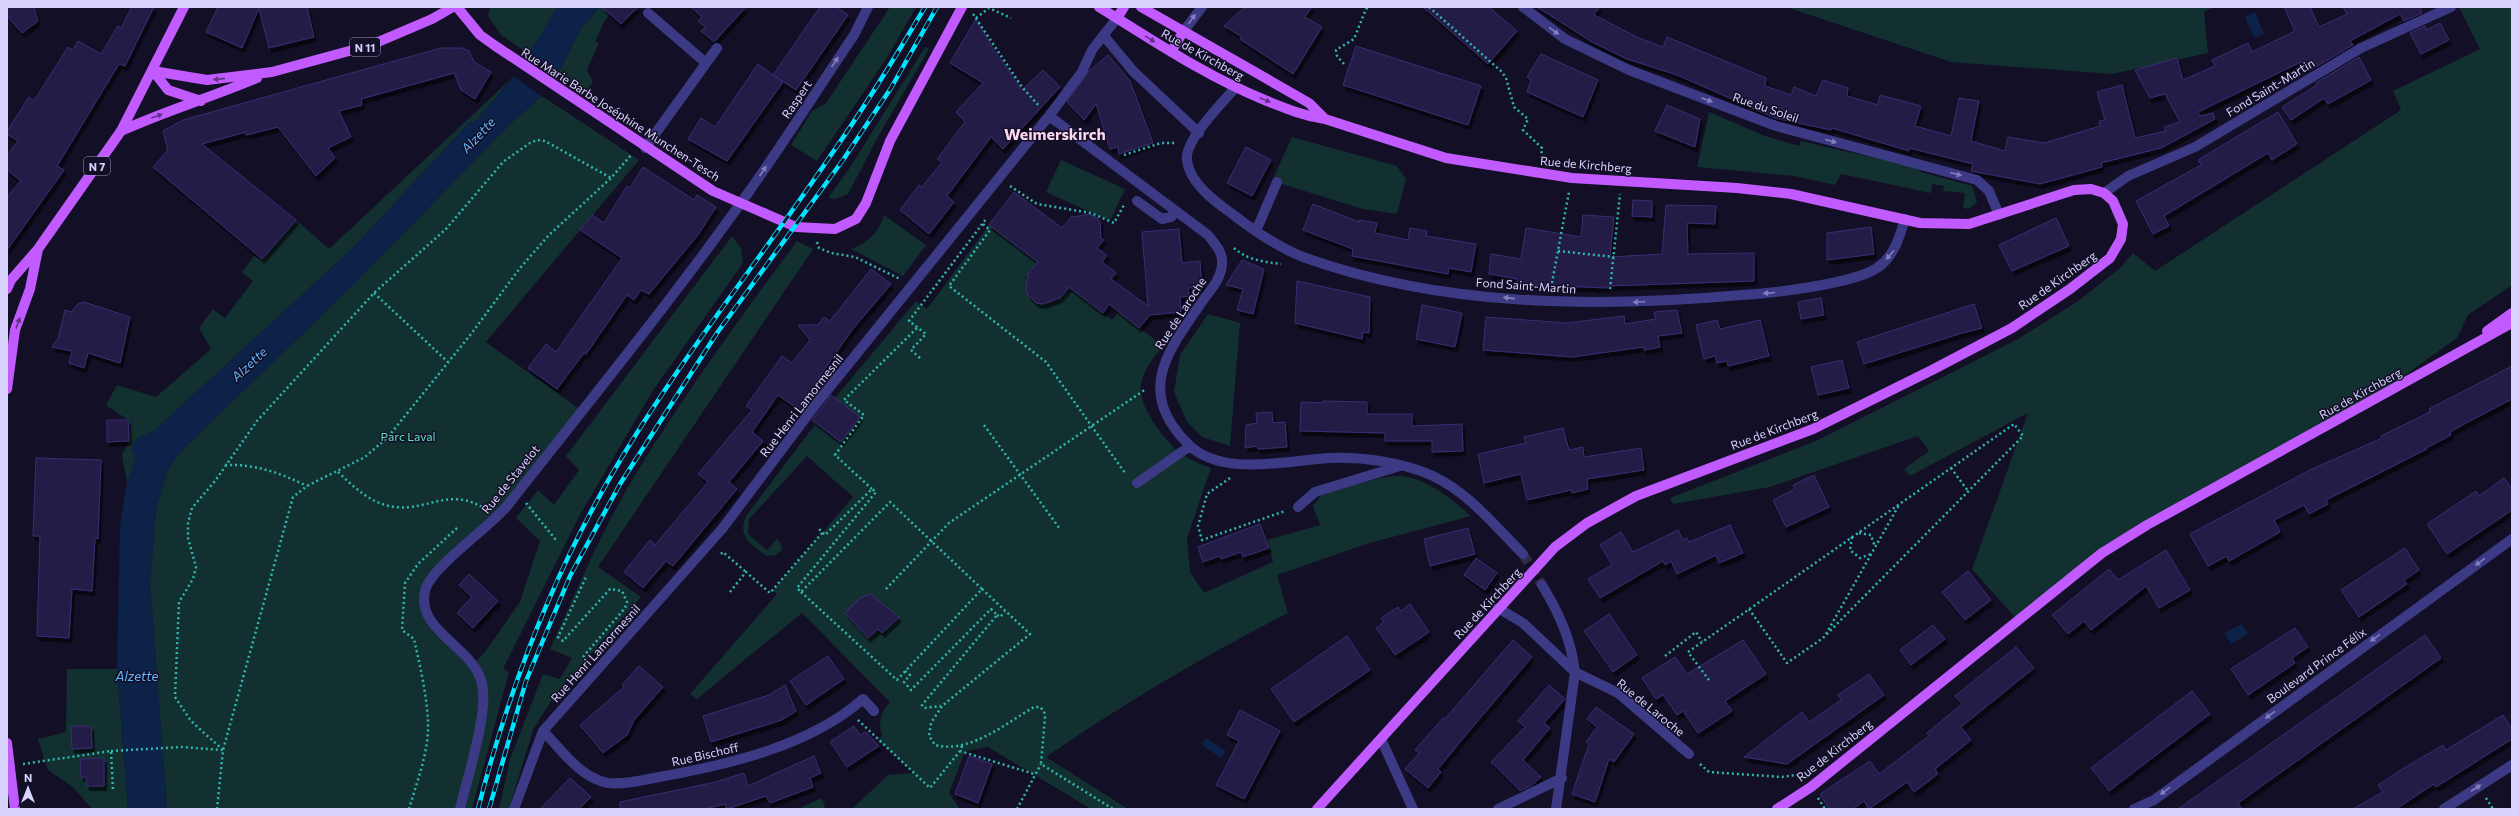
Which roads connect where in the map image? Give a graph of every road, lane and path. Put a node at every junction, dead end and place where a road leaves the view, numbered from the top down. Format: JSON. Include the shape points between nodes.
{"nodes":[{"id":1,"x":184,"y":7,"type":"edge"},
{"id":2,"x":453,"y":7,"type":"edge"},
{"id":3,"x":457,"y":7,"type":"edge"},
{"id":4,"x":868,"y":7,"type":"edge"},
{"id":5,"x":962,"y":7,"type":"edge"},
{"id":6,"x":1099,"y":7,"type":"edge"},
{"id":7,"x":1124,"y":7,"type":"edge"},
{"id":8,"x":1141,"y":7,"type":"edge"},
{"id":9,"x":1202,"y":7,"type":"edge"},
{"id":10,"x":1370,"y":7,"type":"edge"},
{"id":11,"x":1429,"y":7,"type":"edge"},
{"id":12,"x":1523,"y":7,"type":"edge"},
{"id":13,"x":2451,"y":7,"type":"edge"},
{"id":14,"x":648,"y":13,"type":"dead end"},
{"id":15,"x":974,"y":14,"type":"dead end"},
{"id":16,"x":976,"y":18,"type":"junction"},
{"id":17,"x":1011,"y":18,"type":"dead end"},
{"id":18,"x":1117,"y":18,"type":"junction"},
{"id":19,"x":1183,"y":32,"type":"junction"},
{"id":20,"x":1104,"y":36,"type":"junction"},
{"id":21,"x":717,"y":48,"type":"dead end"},
{"id":22,"x":1171,"y":52,"type":"junction"},
{"id":23,"x":706,"y":63,"type":"junction"},
{"id":24,"x":1344,"y":64,"type":"dead end"},
{"id":25,"x":154,"y":71,"type":"junction"},
{"id":26,"x":272,"y":72,"type":"junction"},
{"id":27,"x":1235,"y":88,"type":"junction"},
{"id":28,"x":201,"y":102,"type":"junction"},
{"id":29,"x":1038,"y":104,"type":"dead end"},
{"id":30,"x":1049,"y":116,"type":"junction"},
{"id":31,"x":1325,"y":119,"type":"junction"},
{"id":32,"x":121,"y":131,"type":"junction"},
{"id":33,"x":1198,"y":133,"type":"junction"},
{"id":34,"x":1189,"y":144,"type":"junction"},
{"id":35,"x":642,"y":146,"type":"junction"},
{"id":36,"x":1108,"y":160,"type":"junction"},
{"id":37,"x":1539,"y":173,"type":"junction"},
{"id":38,"x":611,"y":178,"type":"junction"},
{"id":39,"x":1572,"y":178,"type":"junction"},
{"id":40,"x":1277,"y":182,"type":"dead end"},
{"id":41,"x":1621,"y":182,"type":"junction"},
{"id":42,"x":1006,"y":192,"type":"dead end"},
{"id":43,"x":2104,"y":192,"type":"junction"},
{"id":44,"x":1137,"y":201,"type":"joint"},
{"id":45,"x":741,"y":203,"type":"junction"},
{"id":46,"x":1176,"y":211,"type":"junction"},
{"id":47,"x":1999,"y":215,"type":"junction"},
{"id":48,"x":987,"y":218,"type":"dead end"},
{"id":49,"x":1905,"y":219,"type":"junction"},
{"id":50,"x":983,"y":224,"type":"junction"},
{"id":51,"x":1256,"y":231,"type":"junction"},
{"id":52,"x":1232,"y":245,"type":"dead end"},
{"id":53,"x":819,"y":248,"type":"dead end"},
{"id":54,"x":38,"y":249,"type":"junction"},
{"id":55,"x":1558,"y":251,"type":"junction"},
{"id":56,"x":1302,"y":257,"type":"junction"},
{"id":57,"x":1614,"y":257,"type":"junction"},
{"id":58,"x":900,"y":279,"type":"dead end"},
{"id":59,"x":9,"y":284,"type":"edge"},
{"id":60,"x":374,"y":293,"type":"junction"},
{"id":61,"x":1549,"y":302,"type":"junction"},
{"id":62,"x":1609,"y":303,"type":"junction"},
{"id":63,"x":2512,"y":313,"type":"edge"},
{"id":64,"x":2512,"y":323,"type":"edge"},
{"id":65,"x":918,"y":328,"type":"junction"},
{"id":66,"x":920,"y":358,"type":"dead end"},
{"id":67,"x":2448,"y":359,"type":"junction"},
{"id":68,"x":448,"y":362,"type":"junction"},
{"id":69,"x":1160,"y":380,"type":"junction"},
{"id":70,"x":7,"y":389,"type":"edge"},
{"id":71,"x":984,"y":425,"type":"dead end"},
{"id":72,"x":1090,"y":427,"type":"junction"},
{"id":73,"x":1190,"y":446,"type":"junction"},
{"id":74,"x":225,"y":465,"type":"junction"},
{"id":75,"x":1249,"y":465,"type":"junction"},
{"id":76,"x":1402,"y":466,"type":"junction"},
{"id":77,"x":1950,"y":468,"type":"junction"},
{"id":78,"x":338,"y":472,"type":"junction"},
{"id":79,"x":1125,"y":473,"type":"dead end"},
{"id":80,"x":1020,"y":474,"type":"junction"},
{"id":81,"x":1137,"y":483,"type":"dead end"},
{"id":82,"x":307,"y":486,"type":"junction"},
{"id":83,"x":872,"y":489,"type":"junction"},
{"id":84,"x":1968,"y":491,"type":"junction"},
{"id":85,"x":1900,"y":503,"type":"junction"},
{"id":86,"x":1298,"y":507,"type":"joint"},
{"id":87,"x":531,"y":509,"type":"dead end"},
{"id":88,"x":496,"y":519,"type":"junction"},
{"id":89,"x":816,"y":527,"type":"dead end"},
{"id":90,"x":457,"y":528,"type":"dead end"},
{"id":91,"x":1060,"y":529,"type":"dead end"},
{"id":92,"x":822,"y":533,"type":"junction"},
{"id":93,"x":1858,"y":533,"type":"junction"},
{"id":94,"x":1852,"y":537,"type":"junction"},
{"id":95,"x":2512,"y":539,"type":"edge"},
{"id":96,"x":556,"y":540,"type":"dead end"},
{"id":97,"x":933,"y":541,"type":"junction"},
{"id":98,"x":1875,"y":547,"type":"junction"},
{"id":99,"x":1523,"y":554,"type":"tunnel mouth"},
{"id":100,"x":1872,"y":554,"type":"junction"},
{"id":101,"x":719,"y":557,"type":"dead end"},
{"id":102,"x":746,"y":572,"type":"junction"},
{"id":103,"x":587,"y":575,"type":"dead end"},
{"id":104,"x":1542,"y":585,"type":"tunnel mouth"},
{"id":105,"x":886,"y":589,"type":"dead end"},
{"id":106,"x":982,"y":589,"type":"junction"},
{"id":107,"x":730,"y":592,"type":"dead end"},
{"id":108,"x":801,"y":592,"type":"junction"},
{"id":109,"x":1498,"y":608,"type":"junction"},
{"id":110,"x":1749,"y":609,"type":"junction"},
{"id":111,"x":1005,"y":611,"type":"junction"},
{"id":112,"x":997,"y":615,"type":"junction"},
{"id":113,"x":1823,"y":638,"type":"junction"},
{"id":114,"x":1702,"y":642,"type":"junction"},
{"id":115,"x":1665,"y":656,"type":"dead end"},
{"id":116,"x":594,"y":670,"type":"junction"},
{"id":117,"x":905,"y":671,"type":"junction"},
{"id":118,"x":1575,"y":672,"type":"junction"},
{"id":119,"x":1709,"y":680,"type":"dead end"},
{"id":120,"x":942,"y":706,"type":"junction"},
{"id":121,"x":850,"y":711,"type":"junction"},
{"id":122,"x":874,"y":711,"type":"dead end"},
{"id":123,"x":543,"y":731,"type":"junction"},
{"id":124,"x":1381,"y":739,"type":"junction"},
{"id":125,"x":7,"y":743,"type":"edge"},
{"id":126,"x":962,"y":746,"type":"junction"},
{"id":127,"x":223,"y":750,"type":"junction"},
{"id":128,"x":111,"y":751,"type":"junction"},
{"id":129,"x":960,"y":751,"type":"junction"},
{"id":130,"x":1689,"y":754,"type":"joint"},
{"id":131,"x":41,"y":761,"type":"dead end"},
{"id":132,"x":1041,"y":764,"type":"junction"},
{"id":133,"x":2512,"y":765,"type":"edge"},
{"id":134,"x":1034,"y":774,"type":"junction"},
{"id":135,"x":1802,"y":774,"type":"dead end"},
{"id":136,"x":1562,"y":778,"type":"junction"},
{"id":137,"x":114,"y":790,"type":"dead end"},
{"id":138,"x":1819,"y":798,"type":"dead end"},
{"id":139,"x":2488,"y":800,"type":"dead end"},
{"id":140,"x":15,"y":809,"type":"edge"},
{"id":141,"x":218,"y":809,"type":"edge"},
{"id":142,"x":408,"y":809,"type":"edge"},
{"id":143,"x":460,"y":809,"type":"edge"},
{"id":144,"x":514,"y":809,"type":"edge"},
{"id":145,"x":1017,"y":809,"type":"edge"},
{"id":146,"x":1113,"y":809,"type":"edge"},
{"id":147,"x":1317,"y":809,"type":"edge"},
{"id":148,"x":1413,"y":809,"type":"edge"},
{"id":149,"x":1498,"y":809,"type":"edge"},
{"id":150,"x":1556,"y":809,"type":"edge"},
{"id":151,"x":1777,"y":809,"type":"edge"},
{"id":152,"x":1825,"y":809,"type":"edge"},
{"id":153,"x":2134,"y":809,"type":"edge"},
{"id":154,"x":2444,"y":809,"type":"edge"},
{"id":155,"x":2493,"y":809,"type":"edge"}],
"edges":[{"from":1,"to":25,"type":"main road","number":"N 7"},
{"from":2,"to":26,"type":"main road","number":"N 11","via":[[432,19],[371,45]]},
{"from":3,"to":35,"type":"main road","name":"Rue Marie Barbe Joséphine Munchen-Tesch","via":[[480,35]]},
{"from":45,"to":4,"type":"street","name":"Raspert","one_way":true,"via":[[854,35]]},
{"from":5,"to":45,"type":"main road","name":"Rue Marie Barbe Joséphine Munchen-Tesch","via":[[890,141],[866,203],[856,219],[835,229],[813,230],[796,227]]},
{"from":6,"to":18,"type":"main road"},
{"from":7,"to":18,"type":"main road"},
{"from":8,"to":19,"type":"main road","name":"Rue de Kirchberg"},
{"from":19,"to":9,"type":"street","one_way":true},
{"from":10,"to":24,"type":"path","via":[[1366,9],[1354,39],[1336,50],[1337,56]]},
{"from":11,"to":37,"type":"path","via":[[1506,78],[1514,106],[1528,119],[1523,130],[1542,148]]},
{"from":12,"to":47,"type":"street","name":"Rue du Soleil","one_way":true,"via":[[1566,39],[1615,63],[1755,118],[1776,126],[1977,180],[1990,191]]},
{"from":13,"to":43,"type":"street","name":"Fond Saint-Martin","via":[[2361,48],[2195,147],[2128,176]]},
{"from":14,"to":23,"type":"street"},
{"from":15,"to":16,"type":"path"},
{"from":16,"to":17,"type":"path","via":[[989,8]]},
{"from":16,"to":29,"type":"path","via":[[1022,87]]},
{"from":18,"to":20,"type":"street","name":"Rue Henri Lamormesnil"},
{"from":18,"to":22,"type":"main road","name":"Rue de Kirchberg","one_way":true},
{"from":19,"to":22,"type":"main road"},
{"from":19,"to":31,"type":"main road","name":"Rue de Kirchberg","via":[[1309,103]]},
{"from":20,"to":30,"type":"street","name":"Rue Henri Lamormesnil","via":[[1092,50],[1082,72]]},
{"from":20,"to":33,"type":"street","via":[[1133,71]]},
{"from":21,"to":23,"type":"street"},
{"from":22,"to":27,"type":"main road","name":"Rue de Kirchberg"},
{"from":23,"to":35,"type":"street"},
{"from":26,"to":25,"type":"main road","number":"N 11","one_way":true,"via":[[207,80]]},
{"from":25,"to":28,"type":"main road","via":[[168,90]]},
{"from":25,"to":32,"type":"main road","number":"N 7"},
{"from":26,"to":28,"type":"main road","number":"N 11"},
{"from":27,"to":31,"type":"main road","name":"Rue de Kirchberg","one_way":true,"via":[[1306,117]]},
{"from":27,"to":33,"type":"street"},
{"from":32,"to":28,"type":"main road","number":"N 11","one_way":true},
{"from":30,"to":36,"type":"street","name":"Rue de Laroche"},
{"from":30,"to":116,"type":"street","name":"Rue Henri Lamormesnil","via":[[816,404],[722,529],[632,632]]},
{"from":31,"to":37,"type":"main road","name":"Rue de Kirchberg","via":[[1446,158]]},
{"from":32,"to":54,"type":"main road","number":"N 7"},
{"from":33,"to":34,"type":"street"},
{"from":34,"to":36,"type":"path","via":[[1161,143]]},
{"from":34,"to":51,"type":"street","name":"Fond Saint-Martin","via":[[1186,159],[1192,176],[1219,205]]},
{"from":35,"to":38,"type":"path"},
{"from":35,"to":45,"type":"main road","name":"Rue Marie Barbe Joséphine Munchen-Tesch","via":[[713,191]]},
{"from":36,"to":46,"type":"street","name":"Rue de Laroche"},
{"from":37,"to":39,"type":"main road","name":"Rue de Kirchberg"},
{"from":38,"to":60,"type":"path","via":[[545,141],[536,140],[503,162],[446,229]]},
{"from":38,"to":68,"type":"path","via":[[549,235],[520,268]]},
{"from":39,"to":41,"type":"main road","name":"Rue de Kirchberg"},
{"from":39,"to":55,"type":"path"},
{"from":40,"to":51,"type":"street"},
{"from":41,"to":49,"type":"main road","name":"Rue de Kirchberg","via":[[1737,188],[1791,194]]},
{"from":41,"to":57,"type":"path"},
{"from":42,"to":44,"type":"path","via":[[1011,186],[1037,204],[1091,213],[1114,223],[1129,197]]},
{"from":43,"to":47,"type":"main road","name":"Rue de Kirchberg","via":[[2092,189],[2074,190]]},
{"from":43,"to":109,"type":"main road","name":"Rue de Kirchberg","via":[[2114,201],[2119,212],[2123,224],[2121,239],[2110,258],[2070,289],[2012,328],[1814,429],[1636,496],[1587,523],[1556,547]]},
{"from":44,"to":46,"type":"street","via":[[1162,219],[1171,217]]},
{"from":45,"to":88,"type":"street","name":"Rue de Stavelot"},
{"from":46,"to":69,"type":"street","name":"Rue de Laroche","via":[[1208,235],[1218,247],[1223,261],[1219,278],[1171,348]]},
{"from":47,"to":49,"type":"main road","name":"Rue de Kirchberg","via":[[1960,225],[1920,223]]},
{"from":48,"to":50,"type":"path"},
{"from":49,"to":62,"type":"street","name":"Fond Saint-Martin","one_way":true,"via":[[1894,252],[1877,268],[1855,277],[1777,292]]},
{"from":50,"to":65,"type":"path","via":[[908,321]]},
{"from":50,"to":72,"type":"path","via":[[990,230],[949,286],[1046,362]]},
{"from":51,"to":56,"type":"street","name":"Fond Saint-Martin"},
{"from":52,"to":56,"type":"path","via":[[1239,253],[1259,261],[1284,265]]},
{"from":53,"to":58,"type":"path","via":[[831,253],[856,257]]},
{"from":54,"to":59,"type":"main road","number":"N 7"},
{"from":70,"to":54,"type":"main road","number":"N 7","one_way":true,"via":[[15,330],[30,289]]},
{"from":55,"to":57,"type":"path"},
{"from":55,"to":61,"type":"path"},
{"from":61,"to":56,"type":"street","name":"Fond Saint-Martin","one_way":true,"via":[[1461,293],[1382,280]]},
{"from":57,"to":62,"type":"path"},
{"from":60,"to":68,"type":"path"},
{"from":60,"to":74,"type":"path","via":[[258,421]]},
{"from":61,"to":62,"type":"street","name":"Fond Saint-Martin"},
{"from":63,"to":67,"type":"main road","name":"Rue de Kirchberg"},
{"from":64,"to":67,"type":"main road","name":"Rue de Kirchberg"},
{"from":65,"to":66,"type":"path","via":[[926,334],[911,350]]},
{"from":65,"to":83,"type":"path","via":[[844,400],[864,415],[835,455]]},
{"from":67,"to":151,"type":"main road","name":"Rue de Kirchberg","via":[[2147,525],[2102,553],[1811,787]]},
{"from":68,"to":78,"type":"path","via":[[388,437],[365,457]]},
{"from":69,"to":72,"type":"path"},
{"from":69,"to":73,"type":"street","name":"Rue de Laroche","via":[[1161,404],[1172,427]]},
{"from":71,"to":80,"type":"path"},
{"from":72,"to":79,"type":"path"},
{"from":72,"to":80,"type":"path"},
{"from":73,"to":75,"type":"street","name":"Rue de Laroche","via":[[1216,460]]},
{"from":73,"to":81,"type":"street"},
{"from":74,"to":82,"type":"path","via":[[245,464],[268,469]]},
{"from":74,"to":127,"type":"path","via":[[216,481],[192,508],[188,523],[188,538],[196,567],[193,579],[179,602],[175,697],[191,721]]},
{"from":75,"to":76,"type":"street","name":"Rue de Laroche","via":[[1285,464],[1330,458],[1363,459]]},
{"from":75,"to":86,"type":"path","via":[[1207,494],[1198,526],[1202,540]]},
{"from":76,"to":86,"type":"street","via":[[1315,492]]},
{"from":76,"to":99,"type":"street","name":"Rue de Laroche","via":[[1432,476],[1463,494]]},
{"from":77,"to":84,"type":"path"},
{"from":77,"to":84,"type":"path","via":[[2014,424],[2023,436]]},
{"from":77,"to":85,"type":"path"},
{"from":78,"to":82,"type":"path"},
{"from":78,"to":88,"type":"path","via":[[362,494],[374,501],[396,507],[447,498],[476,502]]},
{"from":80,"to":91,"type":"path"},
{"from":80,"to":97,"type":"path","via":[[949,523]]},
{"from":82,"to":127,"type":"path","via":[[293,497],[288,512]]},
{"from":83,"to":92,"type":"path","via":[[825,535]]},
{"from":83,"to":108,"type":"path","via":[[876,492],[797,588]]},
{"from":84,"to":113,"type":"path"},
{"from":85,"to":93,"type":"path"},
{"from":85,"to":98,"type":"path"},
{"from":87,"to":96,"type":"path"},
{"from":88,"to":143,"type":"street","name":"Rue de Stavelot","via":[[434,575],[426,589],[424,606],[430,622],[461,649],[473,664],[483,688],[485,701]]},
{"from":89,"to":92,"type":"path"},
{"from":90,"to":142,"type":"path","via":[[418,564],[405,583],[402,630],[414,639],[425,691],[428,724],[424,758]]},
{"from":92,"to":102,"type":"path","via":[[770,593]]},
{"from":93,"to":94,"type":"path"},
{"from":93,"to":98,"type":"path","via":[[1871,535]]},
{"from":94,"to":100,"type":"path","via":[[1850,550],[1854,555],[1860,558]]},
{"from":94,"to":110,"type":"path"},
{"from":95,"to":153,"type":"street","name":"Boulevard Prince Félix","one_way":true,"via":[[2154,800]]},
{"from":97,"to":105,"type":"path"},
{"from":97,"to":106,"type":"path"},
{"from":97,"to":108,"type":"path","via":[[890,502]]},
{"from":98,"to":100,"type":"path"},
{"from":100,"to":113,"type":"path"},
{"from":101,"to":102,"type":"path","via":[[723,552]]},
{"from":102,"to":107,"type":"path"},
{"from":103,"to":116,"type":"path","via":[[558,637],[563,641],[610,589],[622,591],[627,602],[625,608],[583,657]]},
{"from":104,"to":118,"type":"street","via":[[1565,626],[1573,652]]},
{"from":106,"to":111,"type":"path"},
{"from":106,"to":117,"type":"path"},
{"from":108,"to":117,"type":"path","via":[[897,680]]},
{"from":109,"to":118,"type":"street","name":"Rue de Laroche","via":[[1523,623]]},
{"from":109,"to":124,"type":"main road","name":"Rue de Kirchberg"},
{"from":110,"to":113,"type":"path","via":[[1787,663]]},
{"from":110,"to":114,"type":"path"},
{"from":111,"to":112,"type":"path","via":[[1000,617]]},
{"from":111,"to":120,"type":"path","via":[[1030,634]]},
{"from":112,"to":117,"type":"path","via":[[991,610],[911,690],[904,682],[910,675]]},
{"from":112,"to":120,"type":"path","via":[[922,705],[924,708]]},
{"from":114,"to":115,"type":"path","via":[[1696,632]]},
{"from":114,"to":119,"type":"path","via":[[1688,652]]},
{"from":116,"to":123,"type":"street","name":"Rue Henri Lamormesnil"},
{"from":118,"to":130,"type":"street","name":"Rue de Laroche","via":[[1618,693]]},
{"from":118,"to":136,"type":"street"},
{"from":120,"to":126,"type":"path","via":[[931,723],[929,736],[935,745],[948,748]]},
{"from":121,"to":122,"type":"street","name":"Rue Bischoff","via":[[863,699]]},
{"from":121,"to":123,"type":"street","name":"Rue Bischoff","via":[[808,734],[758,754],[708,769],[634,782],[608,783],[587,775]]},
{"from":121,"to":129,"type":"path","via":[[930,788]]},
{"from":123,"to":144,"type":"street","name":"Rue Henri Lamormesnil"},
{"from":124,"to":147,"type":"main road","name":"Rue de Kirchberg"},
{"from":124,"to":148,"type":"street"},
{"from":125,"to":140,"type":"main road"},
{"from":126,"to":129,"type":"path"},
{"from":126,"to":132,"type":"path","via":[[1040,706],[1045,717]]},
{"from":127,"to":128,"type":"path","via":[[182,747]]},
{"from":127,"to":141,"type":"path"},
{"from":128,"to":131,"type":"path"},
{"from":128,"to":137,"type":"path"},
{"from":129,"to":134,"type":"path"},
{"from":130,"to":135,"type":"path","via":[[1709,772],[1782,778]]},
{"from":132,"to":134,"type":"path"},
{"from":132,"to":146,"type":"path"},
{"from":154,"to":133,"type":"street","one_way":true},
{"from":134,"to":145,"type":"path"},
{"from":136,"to":149,"type":"street"},
{"from":136,"to":150,"type":"street"},
{"from":138,"to":152,"type":"path"},
{"from":139,"to":155,"type":"path"}]}
